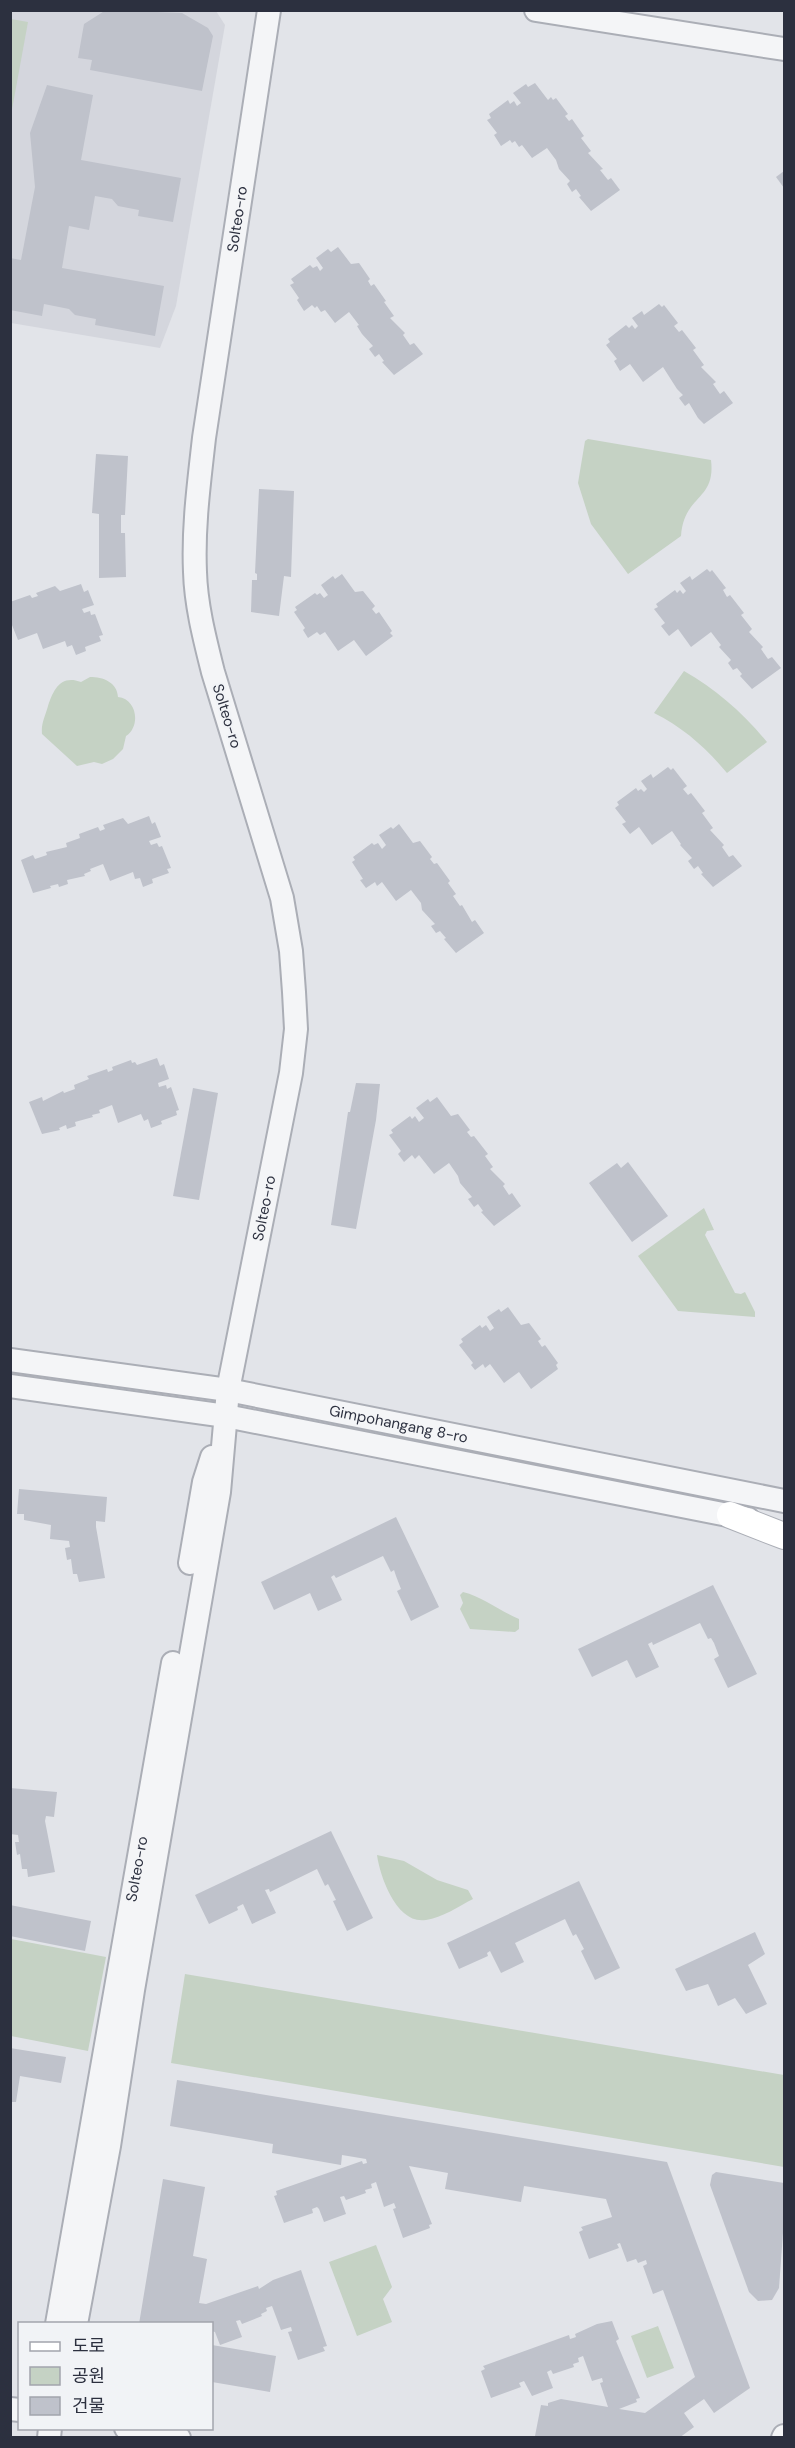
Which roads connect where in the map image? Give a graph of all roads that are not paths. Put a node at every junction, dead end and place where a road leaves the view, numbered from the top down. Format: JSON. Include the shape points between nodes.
{"nodes":[{"id":1,"x":269,"y":10,"type":"edge"},
{"id":2,"x":536,"y":10,"type":"edge"},
{"id":3,"x":784,"y":49,"type":"edge"},
{"id":4,"x":10,"y":1360,"type":"edge"},
{"id":5,"x":10,"y":1386,"type":"edge"},
{"id":6,"x":228,"y":1390,"type":"junction"},
{"id":7,"x":226,"y":1416,"type":"junction"},
{"id":8,"x":784,"y":1492,"type":"edge"},
{"id":9,"x":784,"y":1501,"type":"edge"},
{"id":10,"x":731,"y":1503,"type":"junction"},
{"id":11,"x":784,"y":1527,"type":"edge"},
{"id":12,"x":784,"y":1536,"type":"edge"},
{"id":13,"x":57,"y":2322,"type":"edge"},
{"id":14,"x":76,"y":2322,"type":"edge"},
{"id":15,"x":137,"y":2430,"type":"edge"},
{"id":16,"x":179,"y":2438,"type":"edge"}],
"edges":[{"from":1,"to":6,"type":"street","name":"Solteo-ro","via":[[204,438],[195,531],[195,573],[204,635],[282,898],[291,951],[296,1029]]},
{"from":2,"to":3,"type":"street"},
{"from":4,"to":6,"type":"street","name":"Gimpohangang 8-ro"},
{"from":5,"to":7,"type":"street","name":"Gimpohangang 8-ro"},
{"from":6,"to":7,"type":"street","name":"Solteo-ro"},
{"from":6,"to":10,"type":"street","name":"Gimpohangang 8-ro"},
{"from":7,"to":10,"type":"street","name":"Gimpohangang 8-ro"},
{"from":7,"to":13,"type":"street","name":"Solteo-ro","via":[[204,1482]]},
{"from":7,"to":14,"type":"street","name":"Solteo-ro","via":[[219,1492]]},
{"from":8,"to":10,"type":"street"},
{"from":9,"to":10,"type":"street","name":"Gimpohangang 8-ro"},
{"from":10,"to":11,"type":"street","name":"Gimpohangang 8-ro"},
{"from":10,"to":12,"type":"main road"},
{"from":15,"to":16,"type":"street"}]}
